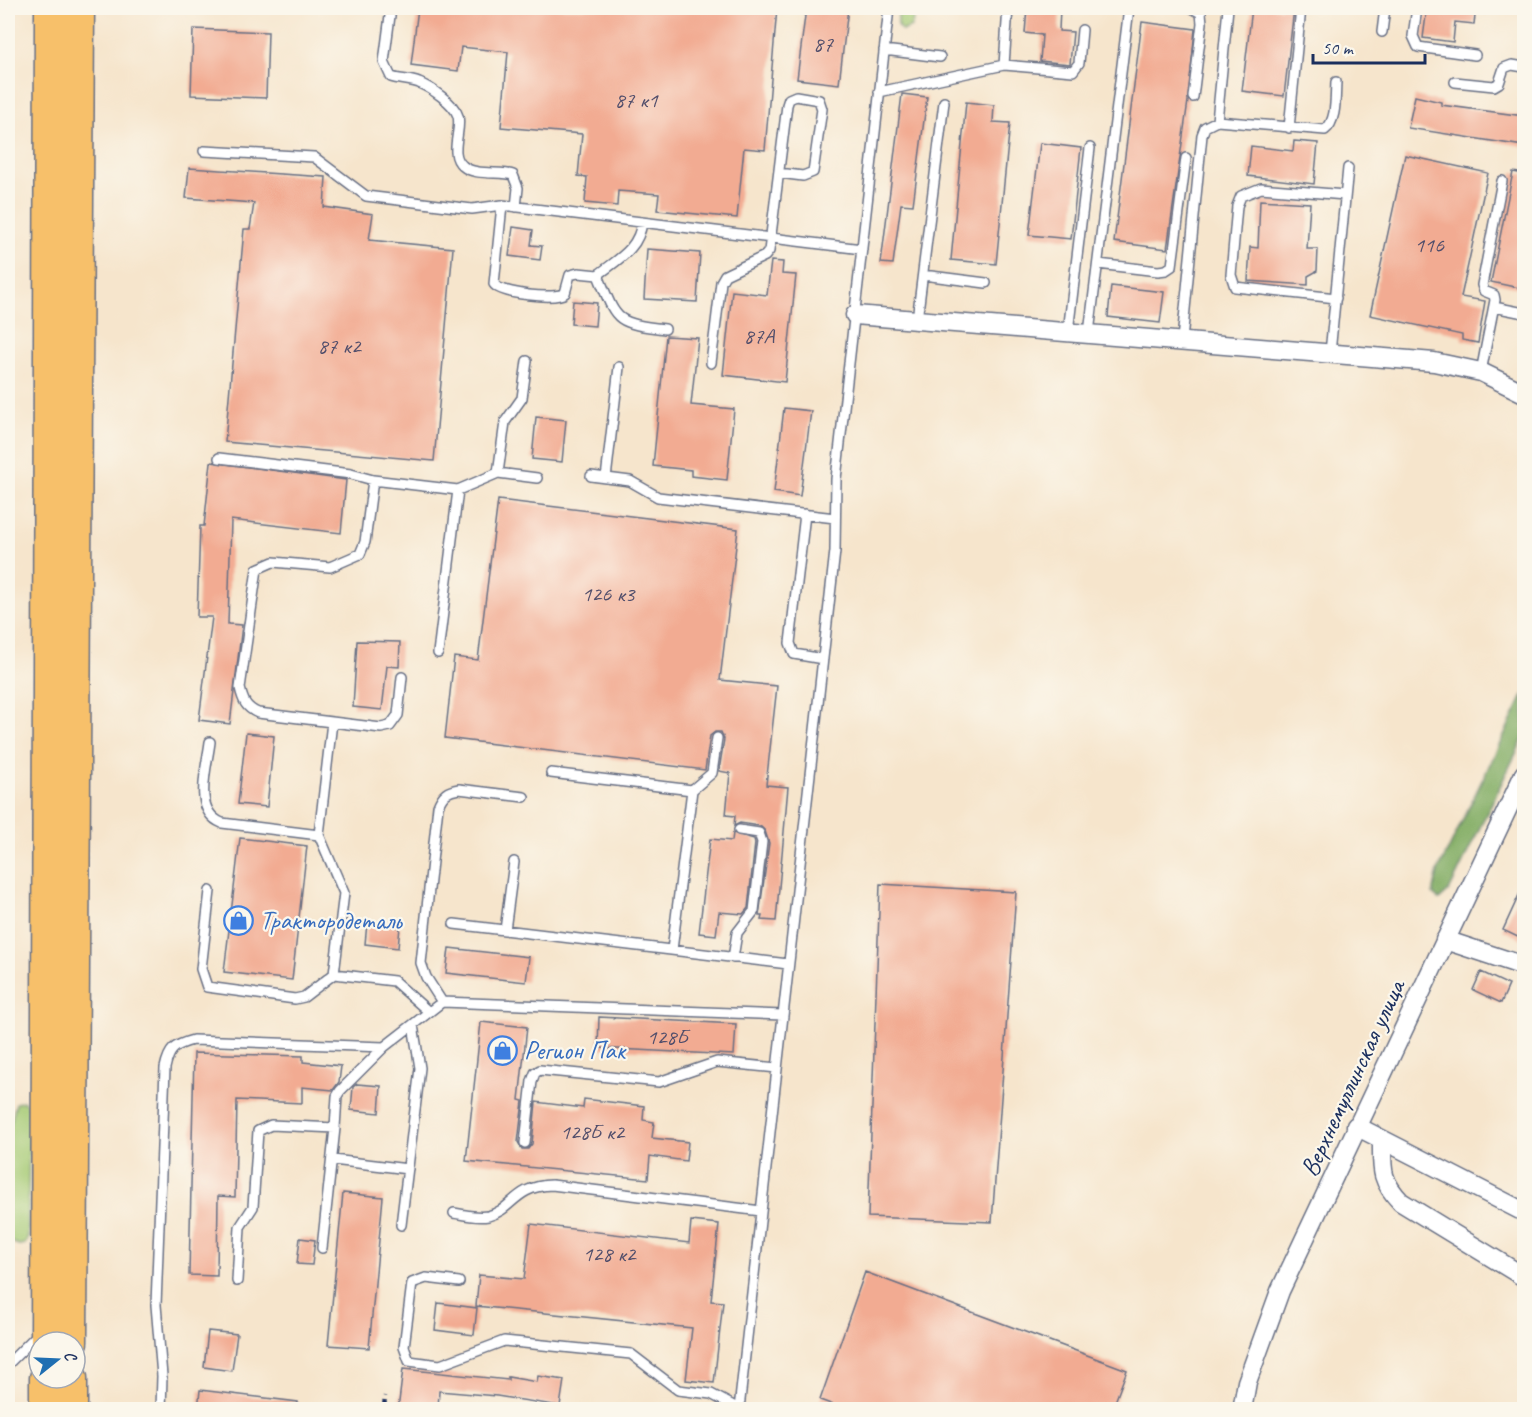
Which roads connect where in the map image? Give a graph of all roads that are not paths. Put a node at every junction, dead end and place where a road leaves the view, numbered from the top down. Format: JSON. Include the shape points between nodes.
{"nodes":[{"id":1,"x":50,"y":8,"type":"edge"},
{"id":2,"x":79,"y":8,"type":"edge"},
{"id":3,"x":391,"y":8,"type":"edge"},
{"id":4,"x":889,"y":8,"type":"edge"},
{"id":5,"x":1008,"y":8,"type":"edge"},
{"id":6,"x":1129,"y":8,"type":"edge"},
{"id":7,"x":1192,"y":8,"type":"edge"},
{"id":8,"x":1228,"y":8,"type":"edge"},
{"id":9,"x":1300,"y":8,"type":"edge"},
{"id":10,"x":1385,"y":8,"type":"edge"},
{"id":11,"x":1417,"y":8,"type":"edge"},
{"id":12,"x":1082,"y":30,"type":"dead end"},
{"id":13,"x":1382,"y":32,"type":"dead end"},
{"id":14,"x":884,"y":50,"type":"junction"},
{"id":15,"x":1475,"y":55,"type":"dead end"},
{"id":16,"x":940,"y":57,"type":"dead end"},
{"id":17,"x":1004,"y":65,"type":"junction"},
{"id":18,"x":1524,"y":67,"type":"edge"},
{"id":19,"x":1336,"y":82,"type":"dead end"},
{"id":20,"x":1455,"y":82,"type":"dead end"},
{"id":21,"x":879,"y":92,"type":"junction"},
{"id":22,"x":1193,"y":97,"type":"dead end"},
{"id":23,"x":944,"y":102,"type":"dead end"},
{"id":24,"x":1217,"y":121,"type":"junction"},
{"id":25,"x":1289,"y":128,"type":"junction"},
{"id":26,"x":1090,"y":148,"type":"dead end"},
{"id":27,"x":204,"y":151,"type":"dead end"},
{"id":28,"x":1186,"y":158,"type":"dead end"},
{"id":29,"x":1348,"y":168,"type":"dead end"},
{"id":30,"x":779,"y":173,"type":"junction"},
{"id":31,"x":1502,"y":181,"type":"dead end"},
{"id":32,"x":1345,"y":195,"type":"junction"},
{"id":33,"x":502,"y":205,"type":"junction"},
{"id":34,"x":516,"y":207,"type":"junction"},
{"id":35,"x":642,"y":222,"type":"junction"},
{"id":36,"x":771,"y":238,"type":"junction"},
{"id":37,"x":862,"y":249,"type":"junction"},
{"id":38,"x":1098,"y":264,"type":"junction"},
{"id":39,"x":598,"y":275,"type":"junction"},
{"id":40,"x":923,"y":275,"type":"junction"},
{"id":41,"x":986,"y":283,"type":"dead end"},
{"id":42,"x":1336,"y":298,"type":"junction"},
{"id":43,"x":1494,"y":307,"type":"junction"},
{"id":44,"x":1524,"y":313,"type":"edge"},
{"id":45,"x":855,"y":315,"type":"junction"},
{"id":46,"x":917,"y":320,"type":"junction"},
{"id":47,"x":665,"y":329,"type":"dead end"},
{"id":48,"x":1068,"y":332,"type":"junction"},
{"id":49,"x":1089,"y":333,"type":"junction"},
{"id":50,"x":1182,"y":340,"type":"junction"},
{"id":51,"x":1330,"y":353,"type":"junction"},
{"id":52,"x":526,"y":361,"type":"dead end"},
{"id":53,"x":711,"y":363,"type":"dead end"},
{"id":54,"x":619,"y":366,"type":"dead end"},
{"id":55,"x":1481,"y":372,"type":"junction"},
{"id":56,"x":1524,"y":393,"type":"edge"},
{"id":57,"x":219,"y":458,"type":"dead end"},
{"id":58,"x":498,"y":473,"type":"junction"},
{"id":59,"x":591,"y":476,"type":"dead end"},
{"id":60,"x":537,"y":478,"type":"dead end"},
{"id":61,"x":606,"y":478,"type":"junction"},
{"id":62,"x":373,"y":480,"type":"junction"},
{"id":63,"x":458,"y":490,"type":"junction"},
{"id":64,"x":805,"y":514,"type":"junction"},
{"id":65,"x":835,"y":518,"type":"junction"},
{"id":66,"x":438,"y":652,"type":"dead end"},
{"id":67,"x":823,"y":659,"type":"junction"},
{"id":68,"x":402,"y":678,"type":"dead end"},
{"id":69,"x":332,"y":722,"type":"junction"},
{"id":70,"x":717,"y":738,"type":"dead end"},
{"id":71,"x":210,"y":742,"type":"dead end"},
{"id":72,"x":551,"y":773,"type":"dead end"},
{"id":73,"x":1524,"y":774,"type":"edge"},
{"id":74,"x":692,"y":790,"type":"junction"},
{"id":75,"x":524,"y":797,"type":"dead end"},
{"id":76,"x":740,"y":830,"type":"dead end"},
{"id":77,"x":319,"y":835,"type":"junction"},
{"id":78,"x":514,"y":862,"type":"dead end"},
{"id":79,"x":210,"y":891,"type":"dead end"},
{"id":80,"x":454,"y":924,"type":"dead end"},
{"id":81,"x":506,"y":930,"type":"junction"},
{"id":82,"x":1445,"y":940,"type":"junction"},
{"id":83,"x":672,"y":950,"type":"junction"},
{"id":84,"x":733,"y":958,"type":"junction"},
{"id":85,"x":789,"y":964,"type":"junction"},
{"id":86,"x":1524,"y":966,"type":"edge"},
{"id":87,"x":334,"y":974,"type":"junction"},
{"id":88,"x":442,"y":1002,"type":"junction"},
{"id":89,"x":429,"y":1012,"type":"junction"},
{"id":90,"x":783,"y":1015,"type":"junction"},
{"id":91,"x":413,"y":1025,"type":"junction"},
{"id":92,"x":384,"y":1047,"type":"junction"},
{"id":93,"x":777,"y":1068,"type":"junction"},
{"id":94,"x":1356,"y":1126,"type":"junction"},
{"id":95,"x":335,"y":1128,"type":"junction"},
{"id":96,"x":1382,"y":1140,"type":"junction"},
{"id":97,"x":525,"y":1143,"type":"dead end"},
{"id":98,"x":333,"y":1160,"type":"junction"},
{"id":99,"x":408,"y":1169,"type":"junction"},
{"id":100,"x":761,"y":1211,"type":"junction"},
{"id":101,"x":1524,"y":1212,"type":"edge"},
{"id":102,"x":454,"y":1213,"type":"dead end"},
{"id":103,"x":401,"y":1225,"type":"dead end"},
{"id":104,"x":322,"y":1248,"type":"dead end"},
{"id":105,"x":1524,"y":1277,"type":"edge"},
{"id":106,"x":237,"y":1281,"type":"dead end"},
{"id":107,"x":459,"y":1282,"type":"dead end"},
{"id":108,"x":46,"y":1330,"type":"edge"},
{"id":109,"x":72,"y":1330,"type":"edge"},
{"id":110,"x":27,"y":1349,"type":"edge"},
{"id":111,"x":8,"y":1364,"type":"edge"},
{"id":112,"x":45,"y":1390,"type":"edge"},
{"id":113,"x":72,"y":1390,"type":"edge"},
{"id":114,"x":740,"y":1409,"type":"edge"},
{"id":115,"x":45,"y":1410,"type":"edge"},
{"id":116,"x":72,"y":1410,"type":"edge"},
{"id":117,"x":161,"y":1410,"type":"edge"},
{"id":118,"x":1242,"y":1410,"type":"edge"}],
"edges":[{"from":1,"to":108,"type":"highway"},
{"from":2,"to":109,"type":"highway"},
{"from":3,"to":34,"type":"lane","via":[[384,62],[391,77],[419,83],[455,110],[456,148],[463,167],[513,175],[518,188]]},
{"from":4,"to":14,"type":"lane"},
{"from":5,"to":17,"type":"lane"},
{"from":6,"to":38,"type":"lane"},
{"from":7,"to":22,"type":"lane","via":[[1201,13],[1202,23]]},
{"from":8,"to":24,"type":"lane"},
{"from":9,"to":25,"type":"lane"},
{"from":10,"to":13,"type":"lane"},
{"from":11,"to":15,"type":"lane","via":[[1413,36],[1418,47]]},
{"from":12,"to":17,"type":"lane","via":[[1079,63],[1073,71]]},
{"from":14,"to":16,"type":"lane"},
{"from":14,"to":21,"type":"lane"},
{"from":17,"to":21,"type":"lane"},
{"from":18,"to":20,"type":"lane","via":[[1504,68],[1494,86]]},
{"from":19,"to":25,"type":"lane","via":[[1331,126],[1318,131]]},
{"from":21,"to":37,"type":"lane"},
{"from":23,"to":40,"type":"lane"},
{"from":24,"to":25,"type":"lane"},
{"from":24,"to":50,"type":"lane","via":[[1205,127],[1202,135]]},
{"from":26,"to":48,"type":"lane"},
{"from":27,"to":33,"type":"lane","via":[[315,157],[366,196],[472,209]]},
{"from":28,"to":38,"type":"lane","via":[[1172,266],[1158,271]]},
{"from":29,"to":32,"type":"lane"},
{"from":30,"to":30,"type":"lane","via":[[789,99],[796,96],[819,100],[822,109],[813,172],[803,176]]},
{"from":30,"to":36,"type":"lane"},
{"from":31,"to":43,"type":"lane","via":[[1482,285],[1484,291],[1495,297]]},
{"from":32,"to":42,"type":"lane"},
{"from":32,"to":42,"type":"lane","via":[[1253,190],[1238,200],[1235,229],[1231,275],[1235,287]]},
{"from":33,"to":34,"type":"lane"},
{"from":33,"to":39,"type":"lane","via":[[494,278],[497,289],[555,297],[565,293],[573,273]]},
{"from":34,"to":35,"type":"lane"},
{"from":35,"to":36,"type":"lane"},
{"from":35,"to":39,"type":"lane","via":[[637,244]]},
{"from":36,"to":37,"type":"lane"},
{"from":36,"to":53,"type":"lane","via":[[765,256],[725,275],[721,282]]},
{"from":37,"to":45,"type":"lane"},
{"from":38,"to":49,"type":"lane"},
{"from":39,"to":47,"type":"lane","via":[[612,310],[624,322]]},
{"from":40,"to":41,"type":"lane"},
{"from":40,"to":46,"type":"lane"},
{"from":42,"to":51,"type":"lane"},
{"from":43,"to":44,"type":"lane"},
{"from":43,"to":55,"type":"lane"},
{"from":45,"to":46,"type":"street"},
{"from":45,"to":65,"type":"lane"},
{"from":46,"to":48,"type":"street"},
{"from":48,"to":49,"type":"street"},
{"from":49,"to":50,"type":"street"},
{"from":50,"to":51,"type":"street"},
{"from":51,"to":55,"type":"street","via":[[1434,362]]},
{"from":52,"to":58,"type":"lane","via":[[522,398],[504,422]]},
{"from":54,"to":61,"type":"lane"},
{"from":55,"to":56,"type":"street"},
{"from":57,"to":62,"type":"lane"},
{"from":58,"to":60,"type":"lane"},
{"from":58,"to":63,"type":"lane"},
{"from":59,"to":61,"type":"lane"},
{"from":61,"to":64,"type":"lane","via":[[630,481],[658,496]]},
{"from":62,"to":63,"type":"lane"},
{"from":62,"to":69,"type":"lane","via":[[360,555],[330,567],[264,563],[254,578],[240,688],[243,700],[258,713]]},
{"from":63,"to":66,"type":"lane"},
{"from":64,"to":65,"type":"lane"},
{"from":64,"to":67,"type":"lane","via":[[790,644],[794,654]]},
{"from":65,"to":67,"type":"lane"},
{"from":67,"to":85,"type":"lane"},
{"from":68,"to":69,"type":"lane","via":[[398,715],[390,726]]},
{"from":69,"to":77,"type":"lane"},
{"from":70,"to":74,"type":"lane","via":[[712,773]]},
{"from":71,"to":77,"type":"lane","via":[[204,797],[212,819]]},
{"from":72,"to":74,"type":"lane"},
{"from":73,"to":82,"type":"street","name":"Верхнемуллинская улица"},
{"from":74,"to":83,"type":"lane"},
{"from":75,"to":88,"type":"lane","via":[[459,789],[442,796],[438,806],[421,963]]},
{"from":76,"to":84,"type":"lane","via":[[759,833],[762,842],[754,911],[736,933]]},
{"from":77,"to":87,"type":"lane","via":[[344,893]]},
{"from":78,"to":81,"type":"lane"},
{"from":79,"to":87,"type":"lane","via":[[201,969],[207,987],[295,999],[304,997]]},
{"from":80,"to":81,"type":"lane"},
{"from":81,"to":83,"type":"lane"},
{"from":82,"to":86,"type":"street"},
{"from":82,"to":94,"type":"street","name":"Верхнемуллинская улица"},
{"from":83,"to":84,"type":"lane"},
{"from":84,"to":85,"type":"lane"},
{"from":85,"to":90,"type":"lane"},
{"from":87,"to":89,"type":"lane","via":[[394,981]]},
{"from":88,"to":89,"type":"lane"},
{"from":88,"to":90,"type":"lane"},
{"from":89,"to":91,"type":"lane"},
{"from":90,"to":93,"type":"lane"},
{"from":91,"to":92,"type":"lane"},
{"from":91,"to":99,"type":"lane","via":[[420,1068]]},
{"from":92,"to":95,"type":"lane","via":[[340,1091]]},
{"from":92,"to":117,"type":"lane","via":[[193,1040],[178,1044],[169,1052],[165,1068],[156,1305]]},
{"from":93,"to":97,"type":"lane","via":[[717,1062],[659,1082],[540,1070],[532,1081]]},
{"from":93,"to":100,"type":"lane"},
{"from":94,"to":96,"type":"street"},
{"from":94,"to":118,"type":"street","name":"Верхнемуллинская улица","via":[[1280,1291],[1247,1382]]},
{"from":95,"to":98,"type":"lane"},
{"from":95,"to":106,"type":"lane","via":[[271,1125],[258,1131],[253,1208],[240,1227]]},
{"from":96,"to":101,"type":"street"},
{"from":96,"to":105,"type":"street","via":[[1382,1174],[1401,1202]]},
{"from":98,"to":99,"type":"lane"},
{"from":98,"to":104,"type":"lane"},
{"from":99,"to":103,"type":"lane"},
{"from":100,"to":102,"type":"lane","via":[[552,1185],[529,1188],[486,1216]]},
{"from":100,"to":114,"type":"lane"},
{"from":107,"to":114,"type":"lane","via":[[426,1278],[412,1283],[404,1347],[409,1361],[440,1365],[504,1341],[631,1354],[678,1390],[711,1394]]},
{"from":110,"to":111,"type":"lane"},
{"from":112,"to":115,"type":"highway"},
{"from":113,"to":116,"type":"highway"}]}
